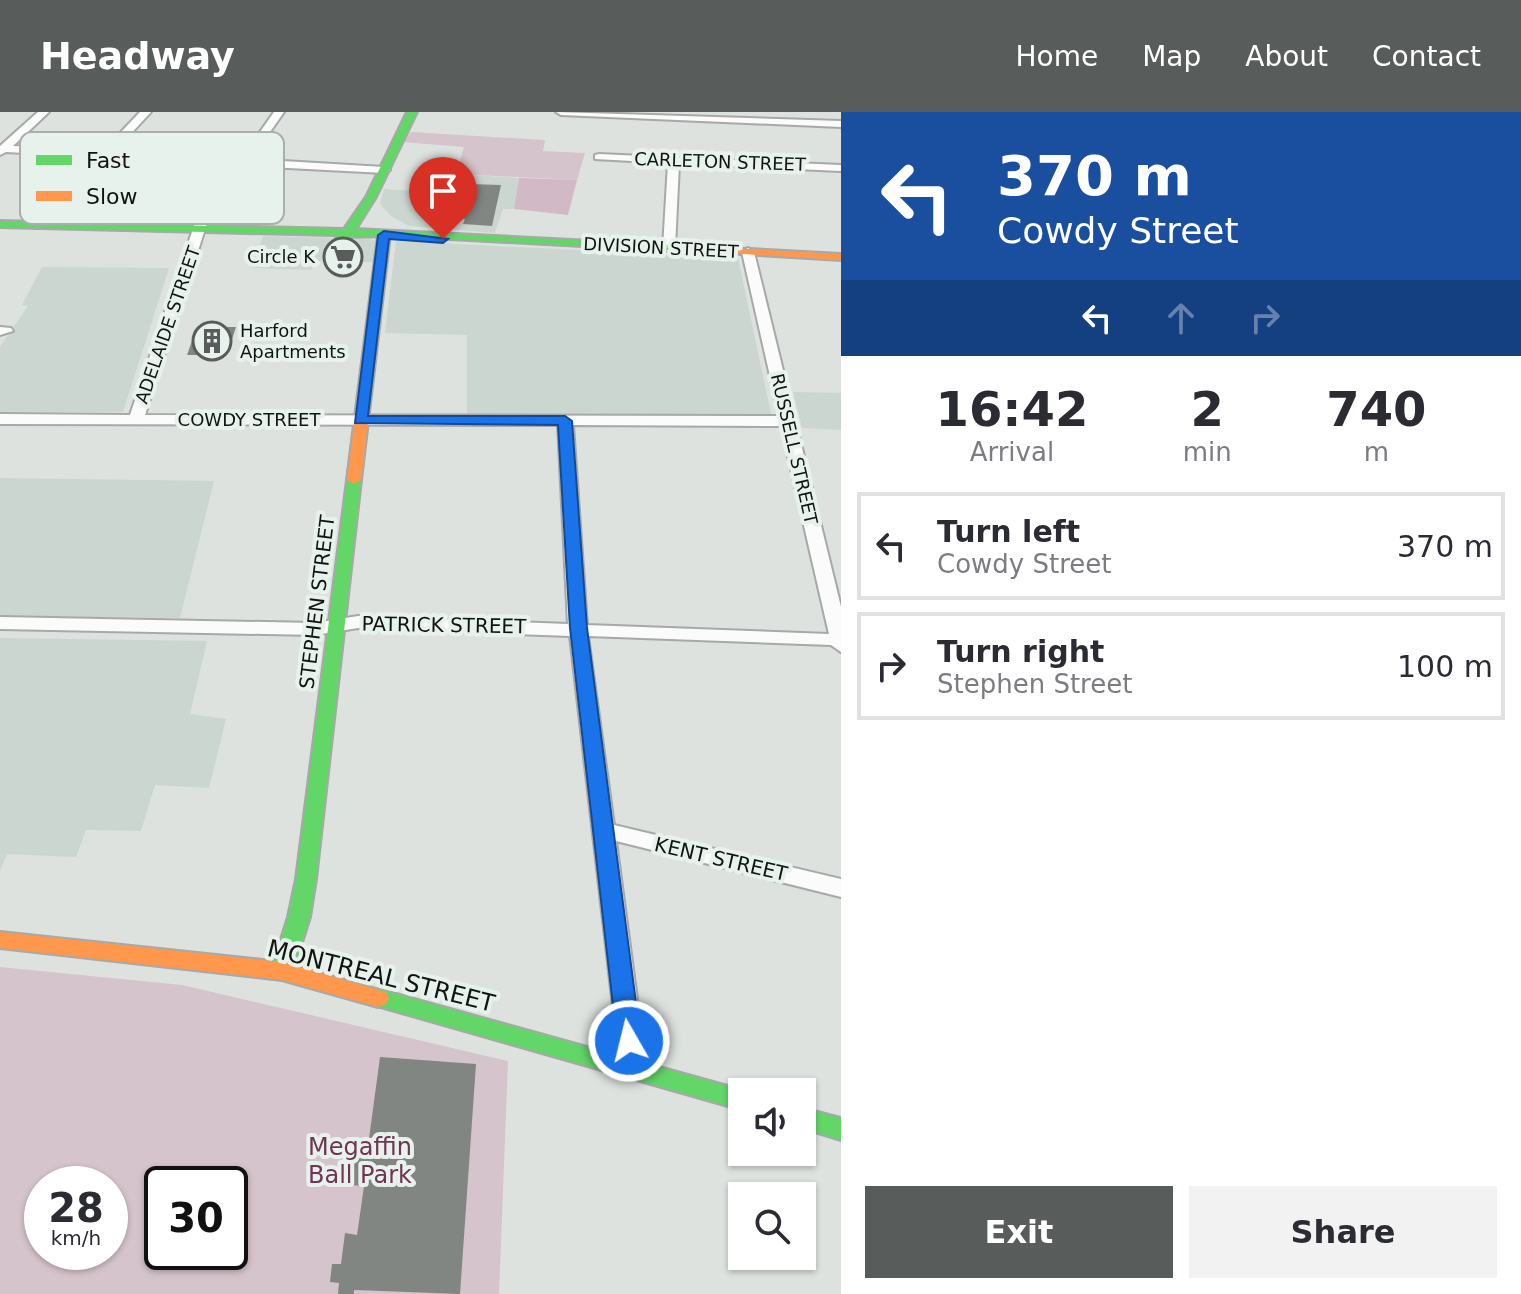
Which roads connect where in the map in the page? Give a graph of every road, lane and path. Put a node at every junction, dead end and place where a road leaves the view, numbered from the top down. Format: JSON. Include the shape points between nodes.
{"nodes":[{"id":1,"x":44,"y":112,"type":"edge"},
{"id":2,"x":146,"y":112,"type":"edge"},
{"id":3,"x":279,"y":112,"type":"edge"},
{"id":4,"x":412,"y":112,"type":"edge"},
{"id":5,"x":561,"y":112,"type":"edge"},
{"id":6,"x":788,"y":116,"type":"edge"},
{"id":7,"x":841,"y":124,"type":"edge"},
{"id":8,"x":0,"y":128,"type":"edge"},
{"id":9,"x":26,"y":129,"type":"junction"},
{"id":10,"x":23,"y":132,"type":"edge"},
{"id":11,"x":127,"y":132,"type":"edge"},
{"id":12,"x":265,"y":132,"type":"edge"},
{"id":13,"x":20,"y":134,"type":"edge"},
{"id":14,"x":2,"y":151,"type":"edge"},
{"id":15,"x":599,"y":157,"type":"dead end"},
{"id":16,"x":674,"y":161,"type":"junction"},
{"id":17,"x":284,"y":164,"type":"edge"},
{"id":18,"x":841,"y":168,"type":"edge"},
{"id":19,"x":384,"y":170,"type":"junction"},
{"id":20,"x":372,"y":203,"type":"junction"},
{"id":21,"x":0,"y":224,"type":"edge"},
{"id":22,"x":203,"y":224,"type":"edge"},
{"id":23,"x":39,"y":225,"type":"joint"},
{"id":24,"x":199,"y":230,"type":"junction"},
{"id":25,"x":338,"y":234,"type":"junction"},
{"id":26,"x":384,"y":235,"type":"junction"},
{"id":27,"x":430,"y":235,"type":"junction"},
{"id":28,"x":482,"y":239,"type":"junction"},
{"id":29,"x":669,"y":248,"type":"junction"},
{"id":30,"x":748,"y":252,"type":"junction"},
{"id":31,"x":841,"y":257,"type":"edge"},
{"id":32,"x":0,"y":419,"type":"edge"},
{"id":33,"x":136,"y":419,"type":"junction"},
{"id":34,"x":360,"y":420,"type":"junction"},
{"id":35,"x":565,"y":421,"type":"junction"},
{"id":36,"x":787,"y":421,"type":"junction"},
{"id":37,"x":0,"y":623,"type":"edge"},
{"id":38,"x":337,"y":625,"type":"junction"},
{"id":39,"x":578,"y":628,"type":"junction"},
{"id":40,"x":841,"y":642,"type":"edge"},
{"id":41,"x":601,"y":830,"type":"junction"},
{"id":42,"x":841,"y":888,"type":"edge"},
{"id":43,"x":0,"y":940,"type":"edge"},
{"id":44,"x":282,"y":971,"type":"junction"},
{"id":45,"x":633,"y":1067,"type":"junction"},
{"id":46,"x":728,"y":1096,"type":"edge"},
{"id":47,"x":816,"y":1122,"type":"edge"},
{"id":48,"x":841,"y":1129,"type":"edge"}],
"edges":[{"from":1,"to":9,"type":"street"},
{"from":2,"to":11,"type":"street"},
{"from":3,"to":12,"type":"street","name":"ADELAIDE STREET"},
{"from":4,"to":19,"type":"main road"},
{"from":5,"to":6,"type":"street"},
{"from":6,"to":7,"type":"street"},
{"from":8,"to":9,"type":"street"},
{"from":9,"to":10,"type":"street"},
{"from":13,"to":14,"type":"street"},
{"from":15,"to":16,"type":"street","name":"CARLETON STREET"},
{"from":16,"to":18,"type":"street","name":"CARLETON STREET"},
{"from":16,"to":29,"type":"street"},
{"from":17,"to":19,"type":"street"},
{"from":19,"to":20,"type":"main road"},
{"from":20,"to":25,"type":"main road","via":[[350,230]]},
{"from":20,"to":26,"type":"main road"},
{"from":20,"to":27,"type":"main road","via":[[400,226]]},
{"from":21,"to":23,"type":"main road","name":"DIVISION STREET"},
{"from":22,"to":24,"type":"street","name":"ADELAIDE STREET"},
{"from":23,"to":24,"type":"main road","name":"DIVISION STREET"},
{"from":24,"to":25,"type":"main road","name":"DIVISION STREET"},
{"from":24,"to":33,"type":"street","name":"ADELAIDE STREET"},
{"from":25,"to":26,"type":"main road","name":"DIVISION STREET"},
{"from":26,"to":27,"type":"main road","name":"DIVISION STREET"},
{"from":26,"to":28,"type":"main road","name":"DIVISION STREET"},
{"from":26,"to":34,"type":"main road","name":"STEPHEN STREET"},
{"from":27,"to":28,"type":"main road","name":"DIVISION STREET"},
{"from":28,"to":29,"type":"main road","name":"DIVISION STREET"},
{"from":29,"to":30,"type":"main road","name":"DIVISION STREET"},
{"from":30,"to":31,"type":"main road","name":"DIVISION STREET"},
{"from":30,"to":36,"type":"street","name":"RUSSELL STREET"},
{"from":32,"to":33,"type":"street","name":"COWDY STREET"},
{"from":33,"to":34,"type":"street","name":"COWDY STREET"},
{"from":34,"to":35,"type":"street","name":"COWDY STREET"},
{"from":34,"to":38,"type":"main road","name":"STEPHEN STREET"},
{"from":35,"to":36,"type":"street","name":"COWDY STREET"},
{"from":35,"to":39,"type":"street"},
{"from":36,"to":40,"type":"street","name":"RUSSELL STREET"},
{"from":37,"to":38,"type":"street","name":"PATRICK STREET","via":[[315,629]]},
{"from":38,"to":39,"type":"street","name":"PATRICK STREET"},
{"from":38,"to":44,"type":"main road","name":"STEPHEN STREET","via":[[306,879]]},
{"from":39,"to":40,"type":"street","name":"PATRICK STREET"},
{"from":39,"to":41,"type":"street"},
{"from":41,"to":42,"type":"street","name":"KENT STREET"},
{"from":41,"to":45,"type":"street"},
{"from":43,"to":44,"type":"main road","name":"MONTREAL STREET"},
{"from":44,"to":45,"type":"main road","name":"MONTREAL STREET"},
{"from":45,"to":46,"type":"main road","name":"MONTREAL STREET"},
{"from":47,"to":48,"type":"main road"}]}
